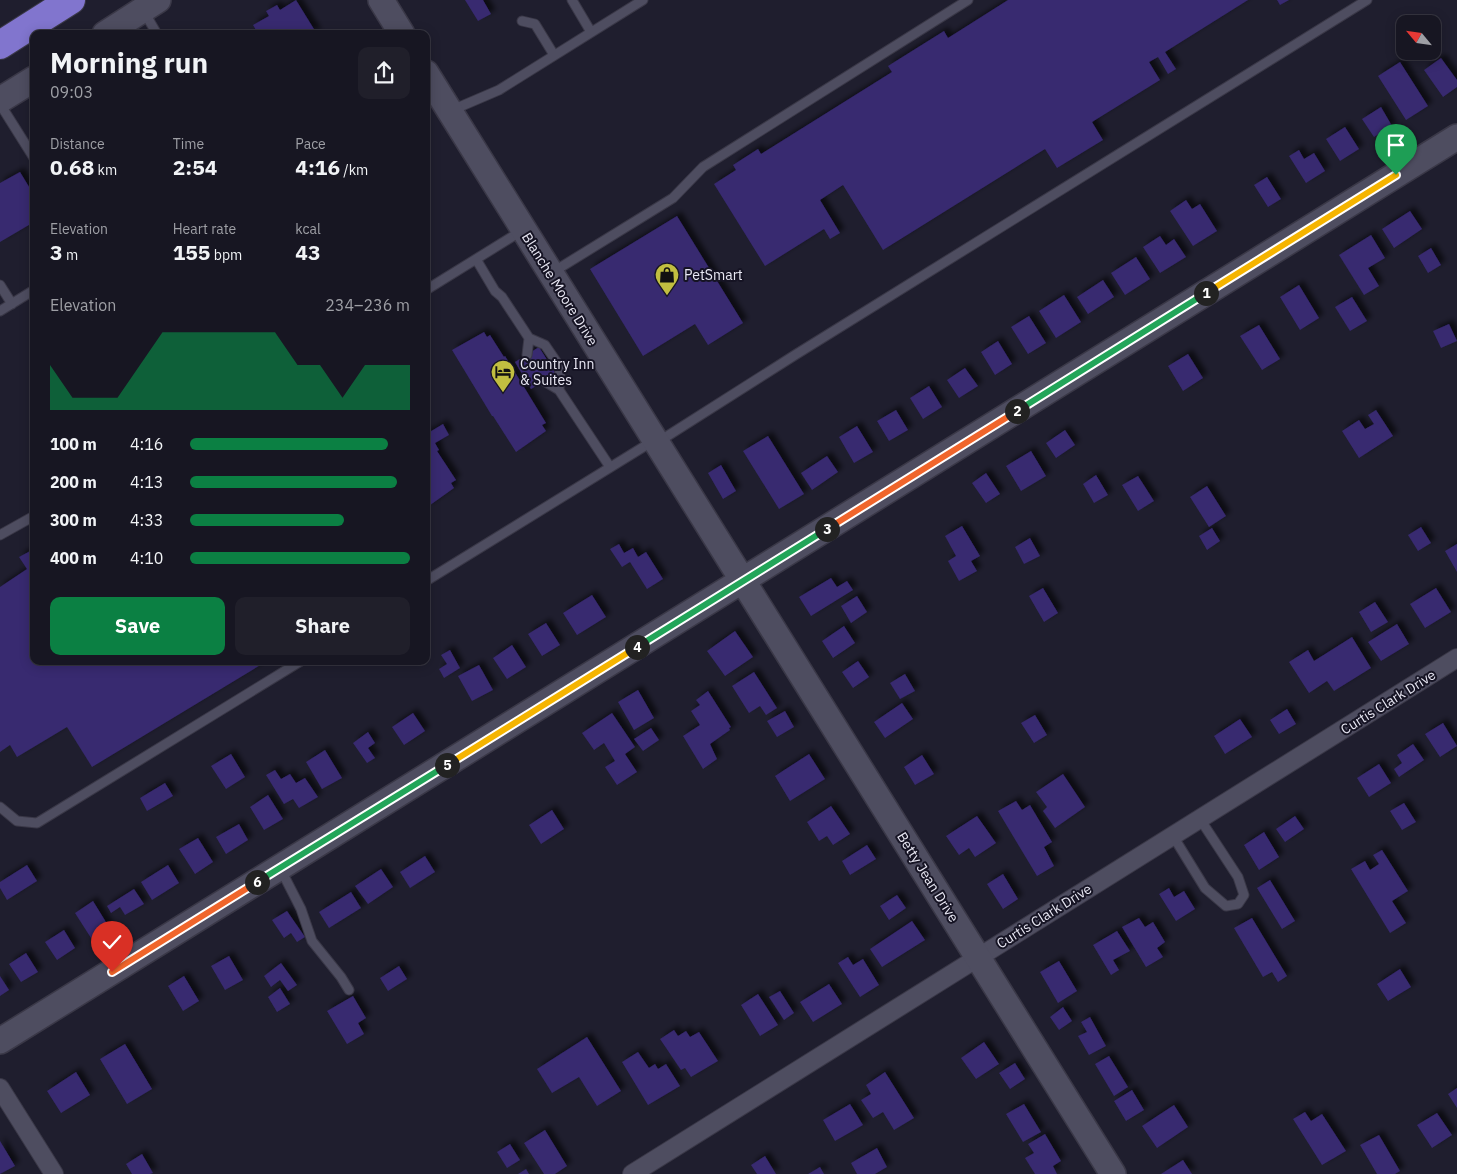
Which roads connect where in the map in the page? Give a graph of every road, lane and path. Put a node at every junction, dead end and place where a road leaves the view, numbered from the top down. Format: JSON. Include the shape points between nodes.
{"nodes":[{"id":1,"x":71,"y":0,"type":"edge"},
{"id":2,"x":381,"y":0,"type":"edge"},
{"id":3,"x":572,"y":0,"type":"edge"},
{"id":4,"x":642,"y":0,"type":"edge"},
{"id":5,"x":968,"y":0,"type":"edge"},
{"id":6,"x":1366,"y":0,"type":"edge"},
{"id":7,"x":150,"y":5,"type":"edge"},
{"id":8,"x":522,"y":21,"type":"dead end"},
{"id":9,"x":110,"y":30,"type":"edge"},
{"id":10,"x":156,"y":30,"type":"edge"},
{"id":11,"x":400,"y":30,"type":"edge"},
{"id":12,"x":591,"y":32,"type":"junction"},
{"id":13,"x":0,"y":45,"type":"edge"},
{"id":14,"x":554,"y":55,"type":"junction"},
{"id":15,"x":430,"y":79,"type":"edge"},
{"id":16,"x":30,"y":82,"type":"edge"},
{"id":17,"x":0,"y":102,"type":"edge"},
{"id":18,"x":450,"y":111,"type":"junction"},
{"id":19,"x":1457,"y":137,"type":"edge"},
{"id":20,"x":30,"y":151,"type":"edge"},
{"id":21,"x":524,"y":230,"type":"junction"},
{"id":22,"x":476,"y":259,"type":"junction"},
{"id":23,"x":551,"y":274,"type":"junction"},
{"id":24,"x":0,"y":286,"type":"edge"},
{"id":25,"x":430,"y":288,"type":"edge"},
{"id":26,"x":30,"y":293,"type":"edge"},
{"id":27,"x":12,"y":304,"type":"junction"},
{"id":28,"x":0,"y":311,"type":"edge"},
{"id":29,"x":529,"y":338,"type":"junction"},
{"id":30,"x":527,"y":355,"type":"dead end"},
{"id":31,"x":544,"y":381,"type":"dead end"},
{"id":32,"x":559,"y":390,"type":"junction"},
{"id":33,"x":656,"y":441,"type":"junction"},
{"id":34,"x":610,"y":467,"type":"junction"},
{"id":35,"x":30,"y":518,"type":"edge"},
{"id":36,"x":0,"y":535,"type":"edge"},
{"id":37,"x":430,"y":579,"type":"edge"},
{"id":38,"x":744,"y":581,"type":"junction"},
{"id":39,"x":1457,"y":658,"type":"edge"},
{"id":40,"x":294,"y":665,"type":"edge"},
{"id":41,"x":0,"y":807,"type":"edge"},
{"id":42,"x":1200,"y":819,"type":"junction"},
{"id":43,"x":1173,"y":836,"type":"junction"},
{"id":44,"x":279,"y":868,"type":"junction"},
{"id":45,"x":978,"y":957,"type":"junction"},
{"id":46,"x":349,"y":990,"type":"dead end"},
{"id":47,"x":0,"y":1041,"type":"edge"},
{"id":48,"x":0,"y":1088,"type":"edge"},
{"id":49,"x":54,"y":1174,"type":"edge"},
{"id":50,"x":632,"y":1174,"type":"edge"},
{"id":51,"x":1113,"y":1174,"type":"edge"}],
"edges":[{"from":1,"to":13,"type":"highway"},
{"from":2,"to":11,"type":"street"},
{"from":3,"to":12,"type":"lane"},
{"from":4,"to":12,"type":"lane"},
{"from":5,"to":23,"type":"lane","via":[[703,167],[672,198]]},
{"from":6,"to":33,"type":"lane"},
{"from":7,"to":9,"type":"street"},
{"from":7,"to":10,"type":"lane"},
{"from":8,"to":14,"type":"lane","via":[[535,24]]},
{"from":12,"to":14,"type":"lane"},
{"from":14,"to":18,"type":"lane","via":[[499,90]]},
{"from":15,"to":18,"type":"street","name":"Blanche Moore Drive"},
{"from":16,"to":17,"type":"street"},
{"from":17,"to":20,"type":"lane"},
{"from":18,"to":21,"type":"street","name":"Blanche Moore Drive"},
{"from":19,"to":38,"type":"street"},
{"from":21,"to":22,"type":"lane"},
{"from":21,"to":23,"type":"street","name":"Blanche Moore Drive"},
{"from":22,"to":25,"type":"lane"},
{"from":22,"to":29,"type":"lane"},
{"from":23,"to":33,"type":"street","name":"Blanche Moore Drive"},
{"from":24,"to":27,"type":"lane"},
{"from":26,"to":27,"type":"lane"},
{"from":27,"to":28,"type":"lane"},
{"from":29,"to":30,"type":"lane"},
{"from":29,"to":32,"type":"lane","via":[[545,345],[560,367]]},
{"from":31,"to":32,"type":"lane"},
{"from":32,"to":34,"type":"lane"},
{"from":33,"to":34,"type":"lane"},
{"from":33,"to":38,"type":"street","name":"Blanche Moore Drive"},
{"from":34,"to":37,"type":"lane"},
{"from":35,"to":36,"type":"lane"},
{"from":38,"to":44,"type":"street"},
{"from":38,"to":45,"type":"street","name":"Betty Jean Drive"},
{"from":39,"to":42,"type":"street","name":"Curtis Clark Drive"},
{"from":40,"to":41,"type":"lane","via":[[37,823],[16,820]]},
{"from":42,"to":43,"type":"street","name":"Curtis Clark Drive"},
{"from":42,"to":43,"type":"lane","via":[[1238,877],[1244,895],[1238,904],[1226,906],[1205,888]]},
{"from":43,"to":45,"type":"street","name":"Curtis Clark Drive"},
{"from":44,"to":46,"type":"lane","via":[[301,909],[312,941]]},
{"from":44,"to":47,"type":"street"},
{"from":45,"to":50,"type":"street","name":"Curtis Clark Drive"},
{"from":45,"to":51,"type":"street","name":"Betty Jean Drive"},
{"from":48,"to":49,"type":"street"}]}
